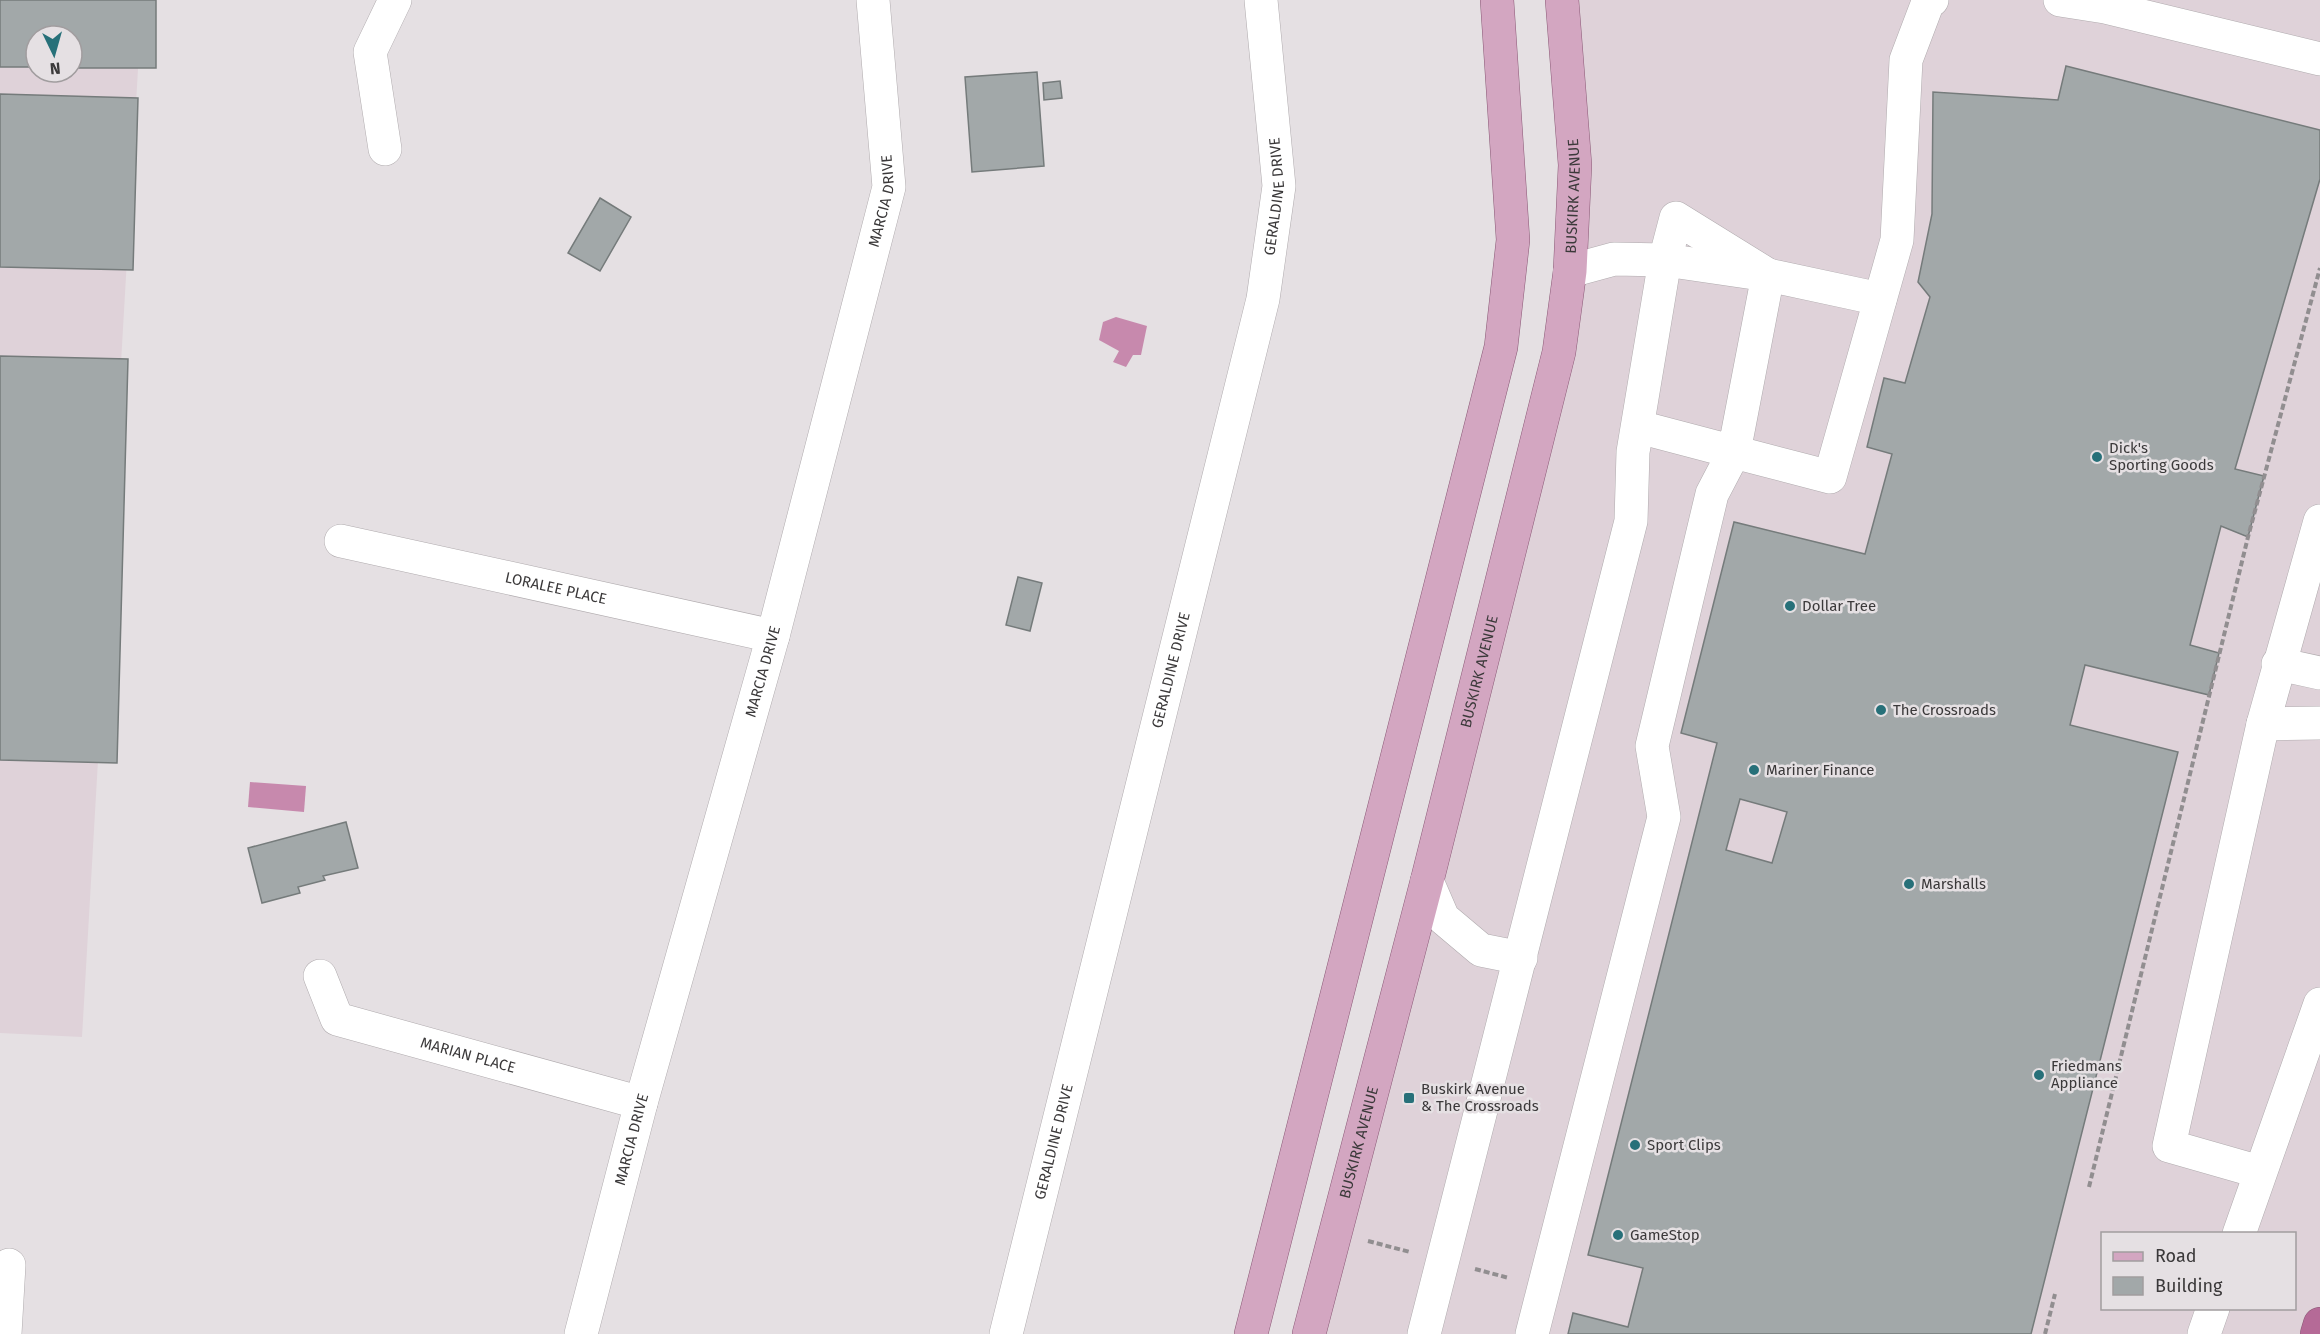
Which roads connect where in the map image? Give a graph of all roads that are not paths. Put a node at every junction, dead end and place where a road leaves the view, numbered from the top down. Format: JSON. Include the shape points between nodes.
{"nodes":[{"id":1,"x":395,"y":0,"type":"edge"},
{"id":2,"x":873,"y":0,"type":"edge"},
{"id":3,"x":1261,"y":0,"type":"edge"},
{"id":4,"x":1497,"y":0,"type":"edge"},
{"id":5,"x":1562,"y":0,"type":"edge"},
{"id":6,"x":2060,"y":0,"type":"edge"},
{"id":7,"x":1930,"y":1,"type":"edge"},
{"id":8,"x":2320,"y":59,"type":"edge"},
{"id":9,"x":385,"y":148,"type":"dead end"},
{"id":10,"x":1665,"y":260,"type":"junction"},
{"id":11,"x":1570,"y":271,"type":"junction"},
{"id":12,"x":1768,"y":274,"type":"junction"},
{"id":13,"x":1880,"y":299,"type":"junction"},
{"id":14,"x":1639,"y":427,"type":"junction"},
{"id":15,"x":1734,"y":452,"type":"junction"},
{"id":16,"x":2320,"y":521,"type":"edge"},
{"id":17,"x":341,"y":541,"type":"dead end"},
{"id":18,"x":773,"y":636,"type":"junction"},
{"id":19,"x":2278,"y":664,"type":"junction"},
{"id":20,"x":2320,"y":672,"type":"edge"},
{"id":21,"x":2320,"y":723,"type":"edge"},
{"id":22,"x":2263,"y":724,"type":"junction"},
{"id":23,"x":1427,"y":881,"type":"junction"},
{"id":24,"x":1521,"y":958,"type":"junction"},
{"id":25,"x":320,"y":976,"type":"dead end"},
{"id":26,"x":2320,"y":1004,"type":"edge"},
{"id":27,"x":641,"y":1103,"type":"junction"},
{"id":28,"x":2260,"y":1172,"type":"junction"},
{"id":29,"x":2239,"y":1232,"type":"edge"},
{"id":30,"x":9,"y":1265,"type":"dead end"},
{"id":31,"x":2212,"y":1310,"type":"edge"},
{"id":32,"x":2320,"y":1324,"type":"edge"},
{"id":33,"x":5,"y":1334,"type":"edge"},
{"id":34,"x":581,"y":1334,"type":"edge"},
{"id":35,"x":1006,"y":1334,"type":"edge"},
{"id":36,"x":1251,"y":1334,"type":"edge"},
{"id":37,"x":1309,"y":1334,"type":"edge"},
{"id":38,"x":1424,"y":1334,"type":"edge"},
{"id":39,"x":1532,"y":1334,"type":"edge"},
{"id":40,"x":2204,"y":1334,"type":"edge"},
{"id":41,"x":2317,"y":1334,"type":"edge"}],
"edges":[{"from":1,"to":9,"type":"street","via":[[370,52]]},
{"from":2,"to":18,"type":"street","name":"MARCIA DRIVE","via":[[889,187]]},
{"from":3,"to":35,"type":"street","name":"GERALDINE DRIVE","via":[[1279,186],[1263,299]]},
{"from":4,"to":36,"type":"main road","via":[[1513,240],[1501,347]]},
{"from":5,"to":11,"type":"main road","name":"BUSKIRK AVENUE","via":[[1575,165]]},
{"from":6,"to":8,"type":"street","via":[[2105,7]]},
{"from":7,"to":13,"type":"street","via":[[1906,60],[1897,240]]},
{"from":10,"to":11,"type":"street","via":[[1614,259]]},
{"from":10,"to":12,"type":"street"},
{"from":10,"to":12,"type":"street","via":[[1676,218]]},
{"from":10,"to":14,"type":"street"},
{"from":11,"to":23,"type":"main road","name":"BUSKIRK AVENUE","via":[[1559,352]]},
{"from":12,"to":13,"type":"street"},
{"from":12,"to":15,"type":"street"},
{"from":13,"to":15,"type":"street","via":[[1830,477]]},
{"from":14,"to":15,"type":"street"},
{"from":14,"to":24,"type":"street","via":[[1633,452],[1631,521]]},
{"from":15,"to":39,"type":"street","via":[[1712,494],[1652,746],[1664,817]]},
{"from":16,"to":19,"type":"street"},
{"from":17,"to":18,"type":"street","name":"LORALEE PLACE"},
{"from":18,"to":27,"type":"street","name":"MARCIA DRIVE"},
{"from":19,"to":20,"type":"street"},
{"from":19,"to":22,"type":"street"},
{"from":21,"to":22,"type":"street"},
{"from":22,"to":28,"type":"street","via":[[2169,1146]]},
{"from":23,"to":24,"type":"street","via":[[1443,918],[1473,944],[1481,950]]},
{"from":23,"to":37,"type":"main road","name":"BUSKIRK AVENUE"},
{"from":24,"to":38,"type":"street"},
{"from":25,"to":27,"type":"street","name":"MARIAN PLACE","via":[[337,1019]]},
{"from":26,"to":28,"type":"street"},
{"from":27,"to":34,"type":"street","name":"MARCIA DRIVE"},
{"from":28,"to":29,"type":"street"},
{"from":30,"to":33,"type":"street"},
{"from":31,"to":40,"type":"street"},
{"from":32,"to":41,"type":"highway"}]}
